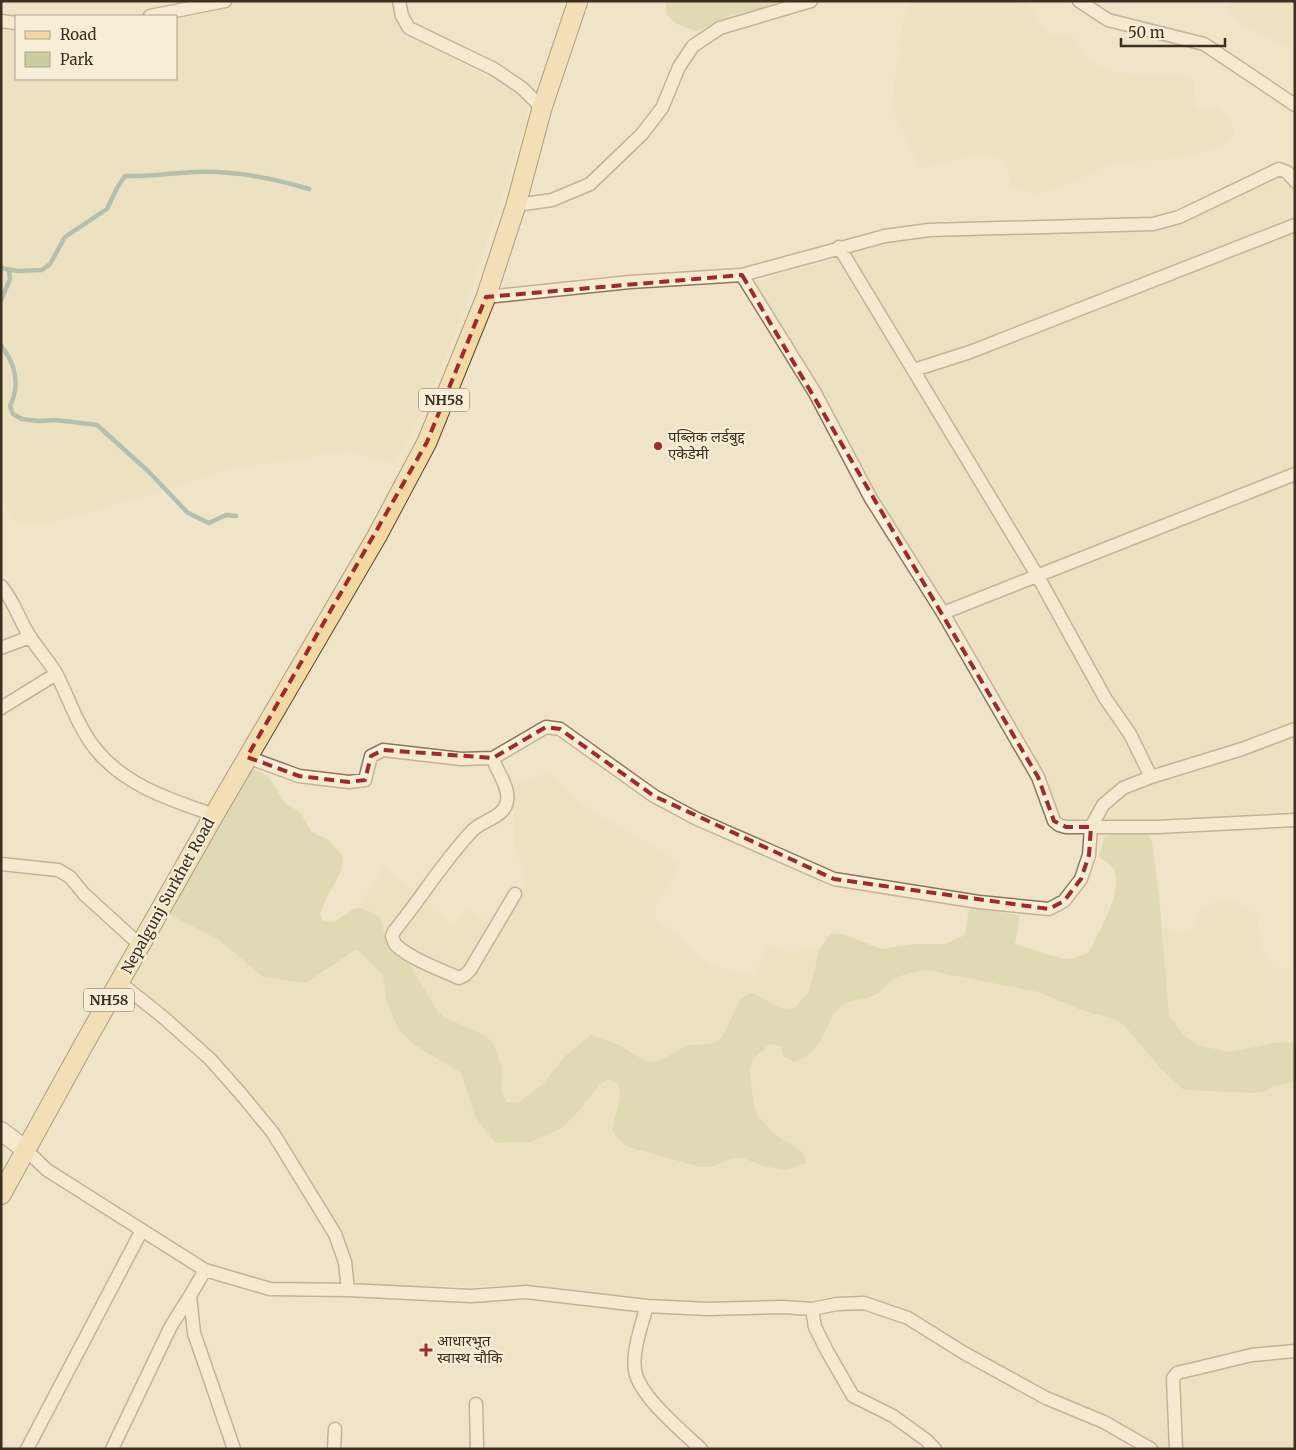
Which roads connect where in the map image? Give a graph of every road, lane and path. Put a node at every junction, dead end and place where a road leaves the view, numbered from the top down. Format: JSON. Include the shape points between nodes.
{"nodes":[{"id":1,"x":225,"y":1,"type":"edge"},
{"id":2,"x":399,"y":1,"type":"edge"},
{"id":3,"x":578,"y":1,"type":"edge"},
{"id":4,"x":811,"y":1,"type":"edge"},
{"id":5,"x":1079,"y":1,"type":"edge"},
{"id":6,"x":155,"y":15,"type":"edge"},
{"id":7,"x":1,"y":21,"type":"edge"},
{"id":8,"x":15,"y":23,"type":"edge"},
{"id":9,"x":1295,"y":105,"type":"edge"},
{"id":10,"x":542,"y":108,"type":"junction"},
{"id":11,"x":1295,"y":181,"type":"edge"},
{"id":12,"x":516,"y":205,"type":"junction"},
{"id":13,"x":1295,"y":225,"type":"edge"},
{"id":14,"x":839,"y":247,"type":"junction"},
{"id":15,"x":742,"y":275,"type":"junction"},
{"id":16,"x":486,"y":297,"type":"junction"},
{"id":17,"x":914,"y":370,"type":"junction"},
{"id":18,"x":1295,"y":474,"type":"edge"},
{"id":19,"x":1037,"y":575,"type":"junction"},
{"id":20,"x":1,"y":586,"type":"edge"},
{"id":21,"x":943,"y":613,"type":"junction"},
{"id":22,"x":30,"y":637,"type":"junction"},
{"id":23,"x":1,"y":648,"type":"edge"},
{"id":24,"x":56,"y":674,"type":"junction"},
{"id":25,"x":1,"y":708,"type":"edge"},
{"id":26,"x":1295,"y":729,"type":"edge"},
{"id":27,"x":493,"y":758,"type":"junction"},
{"id":28,"x":244,"y":762,"type":"junction"},
{"id":29,"x":1151,"y":777,"type":"junction"},
{"id":30,"x":216,"y":811,"type":"junction"},
{"id":31,"x":1295,"y":820,"type":"edge"},
{"id":32,"x":1091,"y":827,"type":"junction"},
{"id":33,"x":1,"y":864,"type":"edge"},
{"id":34,"x":515,"y":894,"type":"dead end"},
{"id":35,"x":140,"y":945,"type":"junction"},
{"id":36,"x":119,"y":982,"type":"junction"},
{"id":37,"x":1,"y":1131,"type":"edge"},
{"id":38,"x":26,"y":1150,"type":"junction"},
{"id":39,"x":1,"y":1195,"type":"edge"},
{"id":40,"x":142,"y":1230,"type":"junction"},
{"id":41,"x":205,"y":1270,"type":"junction"},
{"id":42,"x":348,"y":1290,"type":"junction"},
{"id":43,"x":190,"y":1296,"type":"junction"},
{"id":44,"x":647,"y":1306,"type":"junction"},
{"id":45,"x":812,"y":1309,"type":"junction"},
{"id":46,"x":1295,"y":1351,"type":"edge"},
{"id":47,"x":476,"y":1404,"type":"dead end"},
{"id":48,"x":335,"y":1429,"type":"dead end"},
{"id":49,"x":27,"y":1449,"type":"edge"},
{"id":50,"x":112,"y":1449,"type":"edge"},
{"id":51,"x":234,"y":1449,"type":"edge"},
{"id":52,"x":334,"y":1449,"type":"edge"},
{"id":53,"x":476,"y":1449,"type":"edge"},
{"id":54,"x":701,"y":1449,"type":"edge"},
{"id":55,"x":935,"y":1449,"type":"edge"},
{"id":56,"x":1151,"y":1449,"type":"edge"},
{"id":57,"x":1176,"y":1449,"type":"edge"}],
"edges":[{"from":1,"to":6,"type":"street"},
{"from":2,"to":10,"type":"street","via":[[409,28],[494,69],[522,88]]},
{"from":3,"to":10,"type":"main road","number":"NH58"},
{"from":4,"to":12,"type":"street","via":[[720,28],[706,37],[693,46],[679,67],[662,108],[642,134],[590,184],[552,200]]},
{"from":5,"to":9,"type":"street","via":[[1108,20],[1204,44]]},
{"from":7,"to":8,"type":"street"},
{"from":10,"to":12,"type":"main road","number":"NH58"},
{"from":11,"to":14,"type":"street","via":[[1287,172],[1278,169],[1180,217],[1154,224],[929,230]]},
{"from":12,"to":16,"type":"main road","number":"NH58"},
{"from":13,"to":17,"type":"street","via":[[970,352]]},
{"from":14,"to":15,"type":"street"},
{"from":14,"to":17,"type":"street"},
{"from":15,"to":16,"type":"street","via":[[630,282]]},
{"from":15,"to":21,"type":"street","via":[[815,394],[870,497]]},
{"from":16,"to":28,"type":"main road","number":"NH58","via":[[427,442],[377,536]]},
{"from":17,"to":19,"type":"street"},
{"from":18,"to":19,"type":"street"},
{"from":19,"to":21,"type":"street"},
{"from":19,"to":29,"type":"street","via":[[1105,698],[1130,734]]},
{"from":20,"to":22,"type":"street","via":[[10,596]]},
{"from":21,"to":32,"type":"street","via":[[1038,777],[1054,821],[1066,827]]},
{"from":22,"to":23,"type":"street"},
{"from":22,"to":24,"type":"street"},
{"from":24,"to":25,"type":"street"},
{"from":24,"to":30,"type":"street","via":[[98,752],[120,772],[154,793]]},
{"from":26,"to":29,"type":"street"},
{"from":27,"to":28,"type":"street","via":[[383,750],[371,756],[365,780],[349,782],[299,776]]},
{"from":27,"to":32,"type":"street","via":[[546,727],[560,730],[654,796],[695,818],[834,879],[979,902],[1050,909],[1064,901],[1081,879],[1089,855]]},
{"from":27,"to":34,"type":"street","via":[[508,798],[506,805],[501,813],[476,827],[459,846],[395,930],[394,942],[409,954],[458,978],[470,970]]},
{"from":28,"to":30,"type":"main road","number":"NH58"},
{"from":29,"to":32,"type":"street","via":[[1123,788],[1103,805]]},
{"from":30,"to":35,"type":"main road","name":"Nepalgunj Surkhet Road","number":"NH58"},
{"from":31,"to":32,"type":"street"},
{"from":33,"to":35,"type":"street","via":[[58,870],[70,877]]},
{"from":35,"to":36,"type":"main road","name":"Nepalgunj Surkhet Road","number":"NH58"},
{"from":36,"to":38,"type":"main road","name":"Nepalgunj Surkhet Road","number":"NH58"},
{"from":36,"to":42,"type":"street","via":[[210,1059],[273,1133],[335,1234],[345,1262]]},
{"from":37,"to":38,"type":"street"},
{"from":38,"to":39,"type":"main road","name":"Nepalgunj Surkhet Road","number":"NH58"},
{"from":38,"to":40,"type":"street","via":[[48,1170]]},
{"from":40,"to":41,"type":"street"},
{"from":40,"to":49,"type":"street"},
{"from":41,"to":42,"type":"street","via":[[270,1289]]},
{"from":41,"to":43,"type":"street"},
{"from":42,"to":44,"type":"street","via":[[471,1296],[526,1292]]},
{"from":43,"to":50,"type":"street","via":[[171,1326]]},
{"from":43,"to":51,"type":"street","via":[[194,1333]]},
{"from":44,"to":45,"type":"street"},
{"from":44,"to":54,"type":"street","via":[[638,1337],[634,1369],[651,1400]]},
{"from":45,"to":55,"type":"street","via":[[815,1327],[853,1396],[893,1416]]},
{"from":45,"to":56,"type":"street","via":[[864,1303],[908,1318],[1038,1394],[1104,1422]]},
{"from":46,"to":57,"type":"street","via":[[1252,1354],[1177,1373],[1173,1378]]},
{"from":47,"to":53,"type":"street"},
{"from":48,"to":52,"type":"street"}]}
